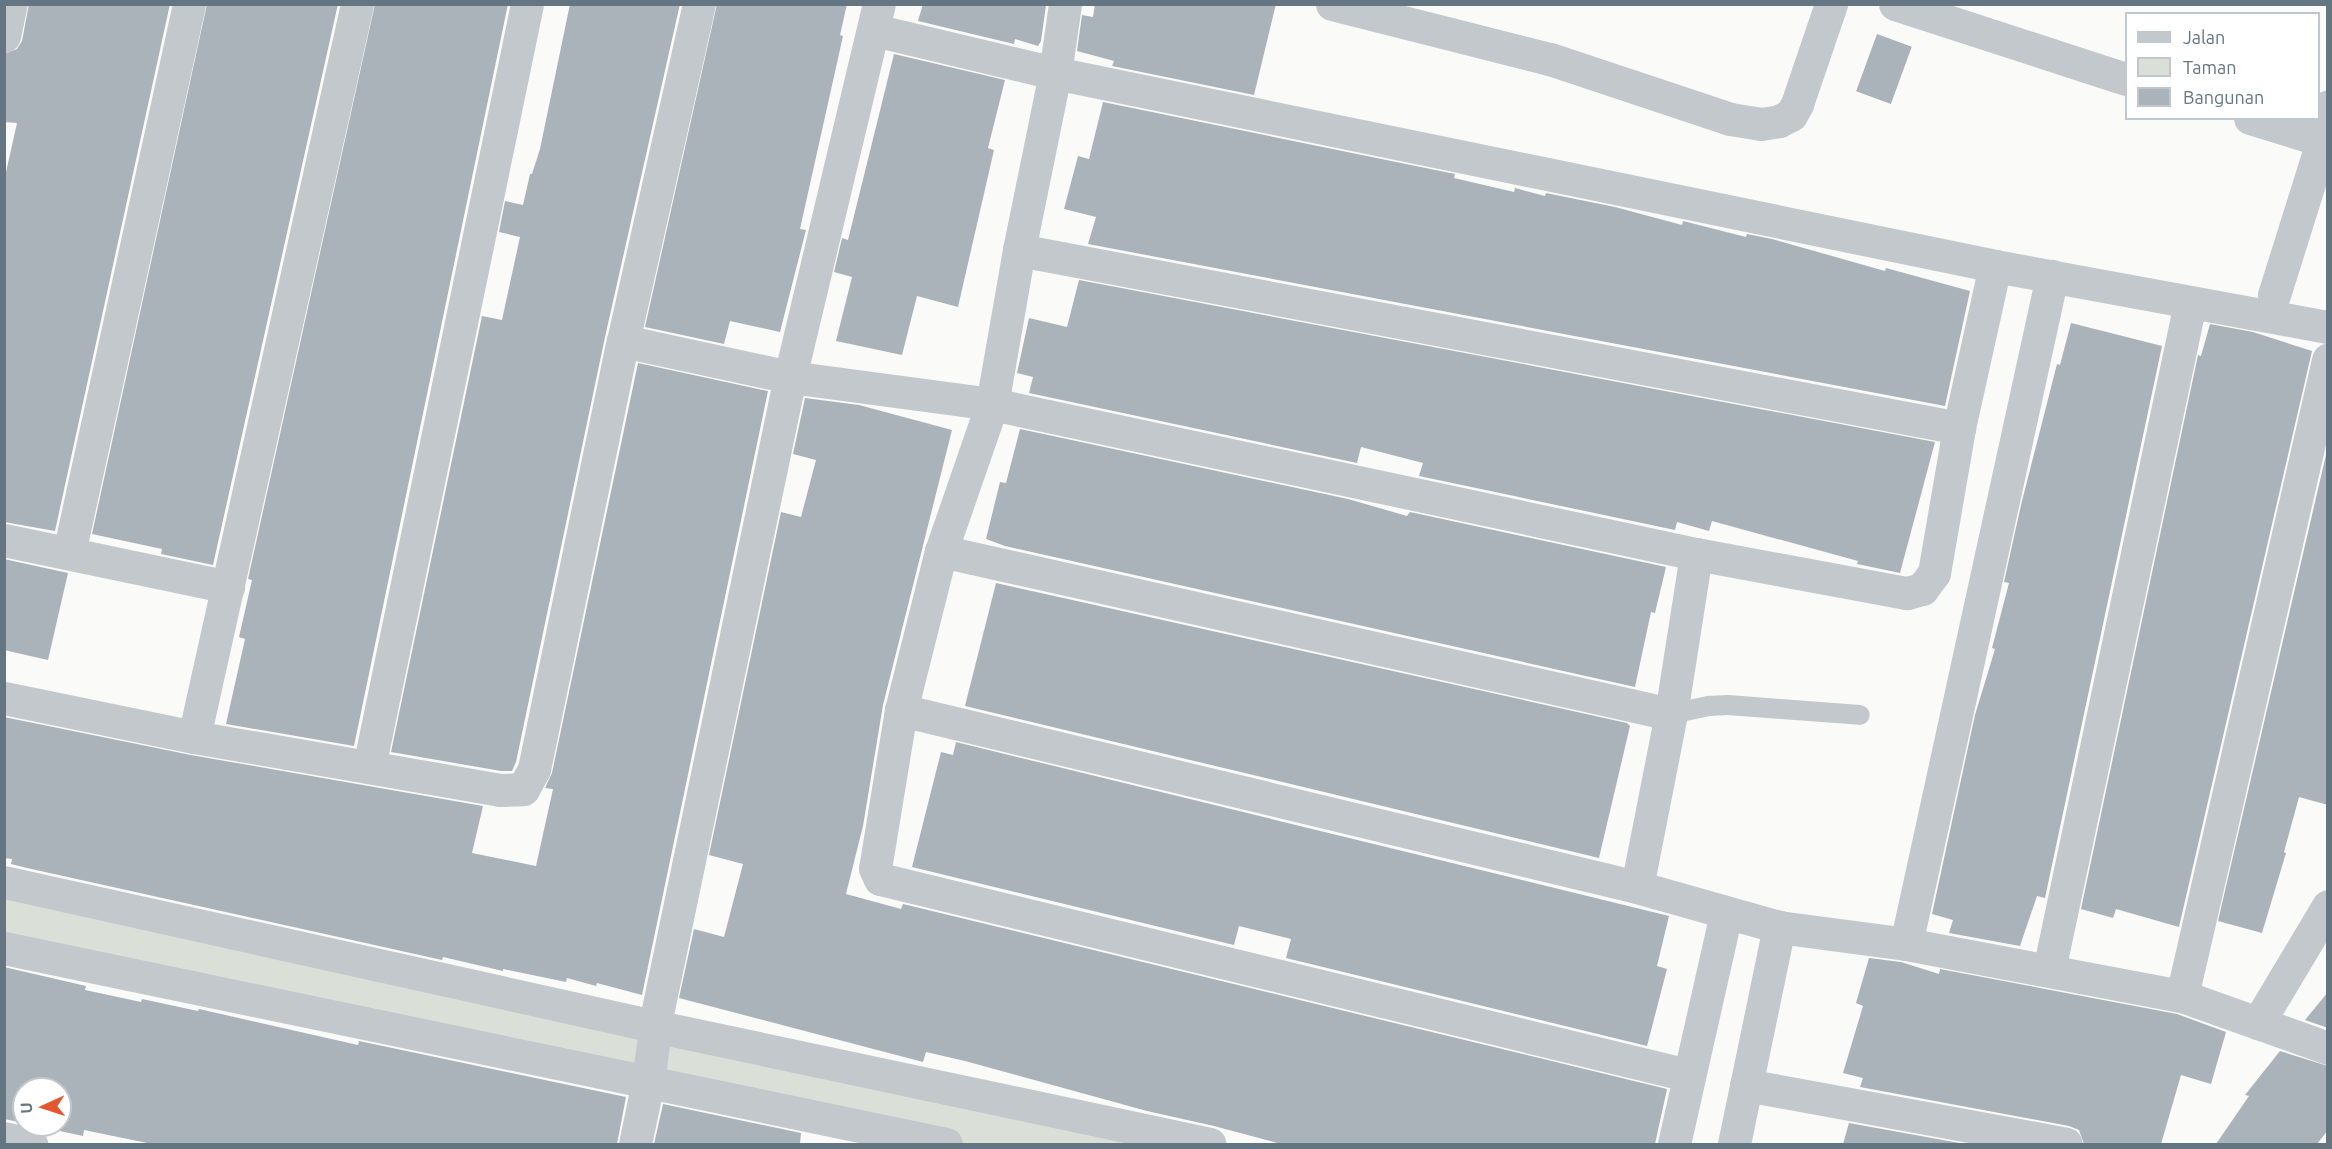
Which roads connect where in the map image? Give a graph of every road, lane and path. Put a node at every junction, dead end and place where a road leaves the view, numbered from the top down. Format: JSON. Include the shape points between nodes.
{"nodes":[{"id":1,"x":11,"y":4,"type":"edge"},
{"id":2,"x":189,"y":4,"type":"edge"},
{"id":3,"x":357,"y":4,"type":"edge"},
{"id":4,"x":527,"y":4,"type":"edge"},
{"id":5,"x":699,"y":4,"type":"edge"},
{"id":6,"x":1065,"y":4,"type":"edge"},
{"id":7,"x":1332,"y":4,"type":"edge"},
{"id":8,"x":1831,"y":4,"type":"edge"},
{"id":9,"x":1895,"y":4,"type":"edge"},
{"id":10,"x":877,"y":17,"type":"edge"},
{"id":11,"x":4,"y":36,"type":"edge"},
{"id":12,"x":1055,"y":73,"type":"junction"},
{"id":13,"x":2125,"y":78,"type":"edge"},
{"id":14,"x":2328,"y":106,"type":"edge"},
{"id":15,"x":2256,"y":120,"type":"edge"},
{"id":16,"x":2325,"y":142,"type":"edge"},
{"id":17,"x":1019,"y":250,"type":"junction"},
{"id":18,"x":1995,"y":266,"type":"junction"},
{"id":19,"x":2052,"y":276,"type":"junction"},
{"id":20,"x":2274,"y":295,"type":"dead end"},
{"id":21,"x":2190,"y":303,"type":"junction"},
{"id":22,"x":2328,"y":327,"type":"edge"},
{"id":23,"x":623,"y":341,"type":"junction"},
{"id":24,"x":2328,"y":360,"type":"edge"},
{"id":25,"x":790,"y":377,"type":"junction"},
{"id":26,"x":992,"y":404,"type":"junction"},
{"id":27,"x":1959,"y":428,"type":"junction"},
{"id":28,"x":4,"y":540,"type":"edge"},
{"id":29,"x":941,"y":552,"type":"junction"},
{"id":30,"x":69,"y":553,"type":"junction"},
{"id":31,"x":1696,"y":554,"type":"junction"},
{"id":32,"x":228,"y":587,"type":"junction"},
{"id":33,"x":4,"y":698,"type":"edge"},
{"id":34,"x":902,"y":710,"type":"junction"},
{"id":35,"x":1671,"y":714,"type":"junction"},
{"id":36,"x":1860,"y":715,"type":"dead end"},
{"id":37,"x":194,"y":738,"type":"junction"},
{"id":38,"x":369,"y":767,"type":"junction"},
{"id":39,"x":4,"y":882,"type":"edge"},
{"id":40,"x":1637,"y":887,"type":"junction"},
{"id":41,"x":2328,"y":906,"type":"edge"},
{"id":42,"x":1726,"y":914,"type":"junction"},
{"id":43,"x":1779,"y":927,"type":"junction"},
{"id":44,"x":1906,"y":944,"type":"junction"},
{"id":45,"x":4,"y":948,"type":"edge"},
{"id":46,"x":2049,"y":970,"type":"junction"},
{"id":47,"x":2182,"y":996,"type":"junction"},
{"id":48,"x":2258,"y":1023,"type":"junction"},
{"id":49,"x":654,"y":1026,"type":"junction"},
{"id":50,"x":2328,"y":1048,"type":"edge"},
{"id":51,"x":1688,"y":1075,"type":"junction"},
{"id":52,"x":648,"y":1082,"type":"junction"},
{"id":53,"x":1746,"y":1085,"type":"junction"},
{"id":54,"x":4,"y":1138,"type":"edge"},
{"id":55,"x":1149,"y":1138,"type":"edge"},
{"id":56,"x":31,"y":1144,"type":"edge"},
{"id":57,"x":635,"y":1144,"type":"edge"},
{"id":58,"x":946,"y":1144,"type":"edge"},
{"id":59,"x":1210,"y":1144,"type":"edge"},
{"id":60,"x":1674,"y":1144,"type":"edge"},
{"id":61,"x":1734,"y":1144,"type":"edge"},
{"id":62,"x":2066,"y":1144,"type":"edge"}],
"edges":[{"from":1,"to":11,"type":"street"},
{"from":2,"to":30,"type":"street"},
{"from":3,"to":32,"type":"street"},
{"from":4,"to":38,"type":"street"},
{"from":5,"to":23,"type":"street"},
{"from":6,"to":12,"type":"street"},
{"from":7,"to":8,"type":"street","via":[[1550,59],[1730,118],[1761,124],[1791,115]]},
{"from":9,"to":13,"type":"street"},
{"from":10,"to":12,"type":"street"},
{"from":10,"to":25,"type":"street"},
{"from":12,"to":17,"type":"street"},
{"from":12,"to":18,"type":"street"},
{"from":14,"to":16,"type":"street"},
{"from":15,"to":16,"type":"street"},
{"from":16,"to":20,"type":"street"},
{"from":17,"to":26,"type":"street"},
{"from":17,"to":27,"type":"street"},
{"from":18,"to":19,"type":"street"},
{"from":18,"to":27,"type":"street"},
{"from":19,"to":21,"type":"street"},
{"from":19,"to":44,"type":"street"},
{"from":21,"to":22,"type":"street"},
{"from":21,"to":46,"type":"street"},
{"from":23,"to":25,"type":"street"},
{"from":23,"to":38,"type":"street","via":[[534,769],[523,789],[500,790]]},
{"from":24,"to":47,"type":"street"},
{"from":25,"to":26,"type":"street"},
{"from":25,"to":49,"type":"street"},
{"from":26,"to":29,"type":"street"},
{"from":26,"to":31,"type":"street"},
{"from":27,"to":31,"type":"street","via":[[1934,573],[1922,589],[1906,593]]},
{"from":28,"to":30,"type":"street"},
{"from":29,"to":34,"type":"street"},
{"from":29,"to":35,"type":"street"},
{"from":30,"to":32,"type":"street"},
{"from":31,"to":35,"type":"street"},
{"from":32,"to":37,"type":"street"},
{"from":33,"to":37,"type":"street"},
{"from":34,"to":40,"type":"street"},
{"from":34,"to":51,"type":"street","via":[[874,868],[880,879]]},
{"from":35,"to":36,"type":"lane","via":[[1728,705]]},
{"from":35,"to":40,"type":"street"},
{"from":37,"to":38,"type":"street"},
{"from":39,"to":49,"type":"street"},
{"from":40,"to":42,"type":"street"},
{"from":41,"to":48,"type":"street"},
{"from":42,"to":43,"type":"street"},
{"from":42,"to":51,"type":"street"},
{"from":43,"to":44,"type":"street"},
{"from":43,"to":53,"type":"street"},
{"from":44,"to":46,"type":"street"},
{"from":45,"to":52,"type":"street"},
{"from":46,"to":47,"type":"street"},
{"from":47,"to":48,"type":"street"},
{"from":48,"to":50,"type":"street"},
{"from":49,"to":52,"type":"street"},
{"from":49,"to":55,"type":"street"},
{"from":51,"to":60,"type":"street"},
{"from":52,"to":57,"type":"street"},
{"from":52,"to":58,"type":"street"},
{"from":53,"to":61,"type":"street"},
{"from":53,"to":62,"type":"street"},
{"from":54,"to":56,"type":"street"},
{"from":55,"to":59,"type":"street"}]}
